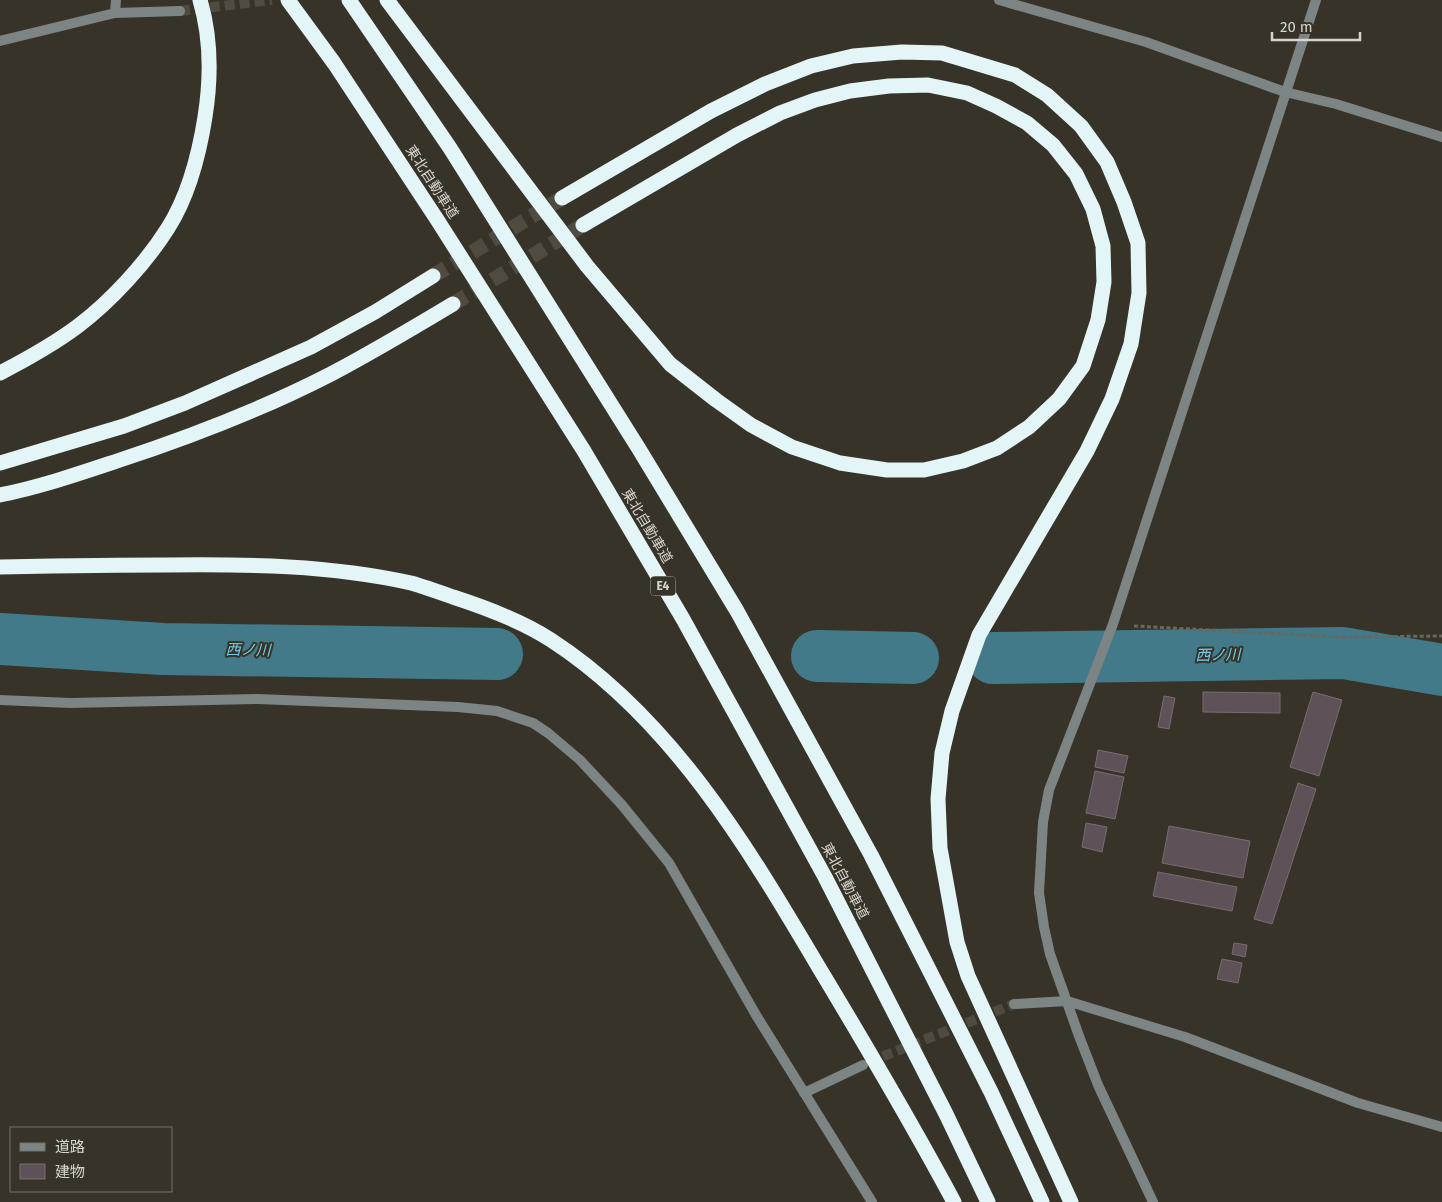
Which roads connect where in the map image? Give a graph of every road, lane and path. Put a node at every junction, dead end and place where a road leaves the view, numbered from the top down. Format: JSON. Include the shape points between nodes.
{"nodes":[{"id":1,"x":116,"y":0,"type":"edge"},
{"id":2,"x":200,"y":0,"type":"edge"},
{"id":3,"x":288,"y":0,"type":"edge"},
{"id":4,"x":349,"y":0,"type":"edge"},
{"id":5,"x":387,"y":0,"type":"edge"},
{"id":6,"x":999,"y":0,"type":"edge"},
{"id":7,"x":1316,"y":0,"type":"edge"},
{"id":8,"x":180,"y":11,"type":"tunnel mouth"},
{"id":9,"x":115,"y":13,"type":"junction"},
{"id":10,"x":0,"y":42,"type":"edge"},
{"id":11,"x":1285,"y":92,"type":"junction"},
{"id":12,"x":1442,"y":137,"type":"edge"},
{"id":13,"x":562,"y":198,"type":"tunnel mouth"},
{"id":14,"x":583,"y":225,"type":"tunnel mouth"},
{"id":15,"x":433,"y":276,"type":"tunnel mouth"},
{"id":16,"x":453,"y":304,"type":"tunnel mouth"},
{"id":17,"x":0,"y":373,"type":"edge"},
{"id":18,"x":0,"y":463,"type":"edge"},
{"id":19,"x":0,"y":495,"type":"edge"},
{"id":20,"x":0,"y":567,"type":"edge"},
{"id":21,"x":1114,"y":624,"type":"junction"},
{"id":22,"x":1442,"y":636,"type":"edge"},
{"id":23,"x":0,"y":700,"type":"edge"},
{"id":24,"x":1067,"y":1001,"type":"junction"},
{"id":25,"x":1014,"y":1004,"type":"tunnel mouth"},
{"id":26,"x":864,"y":1065,"type":"tunnel mouth"},
{"id":27,"x":804,"y":1093,"type":"junction"},
{"id":28,"x":1442,"y":1127,"type":"edge"},
{"id":29,"x":872,"y":1202,"type":"edge"},
{"id":30,"x":954,"y":1202,"type":"edge"},
{"id":31,"x":988,"y":1202,"type":"edge"},
{"id":32,"x":1042,"y":1202,"type":"edge"},
{"id":33,"x":1071,"y":1202,"type":"edge"},
{"id":34,"x":1153,"y":1202,"type":"edge"}],
"edges":[{"from":1,"to":9,"type":"street"},
{"from":2,"to":17,"type":"highway","via":[[209,58],[208,100],[201,143],[188,186],[168,228],[111,296],[78,326]]},
{"from":3,"to":31,"type":"highway","name":"東北自動車道","number":"E4","via":[[334,63],[438,221],[584,451],[683,619],[826,877]]},
{"from":4,"to":32,"type":"highway","via":[[450,148],[737,611],[871,855],[991,1092]]},
{"from":5,"to":14,"type":"highway","via":[[587,266],[670,364],[751,425],[792,447],[840,463],[887,470],[924,470],[963,461],[997,448],[1029,427],[1059,399],[1083,366],[1098,320],[1104,282],[1103,246],[1093,209],[1076,174],[1053,145],[1027,123],[974,96],[928,85],[850,92],[780,113]]},
{"from":6,"to":11,"type":"street","via":[[1146,42]]},
{"from":7,"to":11,"type":"street"},
{"from":8,"to":9,"type":"street"},
{"from":9,"to":10,"type":"street"},
{"from":11,"to":12,"type":"street","via":[[1336,104]]},
{"from":11,"to":21,"type":"street"},
{"from":13,"to":33,"type":"highway","via":[[710,111],[765,84],[811,66],[853,56],[902,52],[942,53],[1015,75],[1047,95],[1081,126],[1107,162],[1138,243],[1139,293],[1131,344],[1112,399],[1087,451],[979,635],[952,711],[942,753],[938,799],[940,848],[957,942],[968,976]]},
{"from":15,"to":18,"type":"highway","via":[[310,347],[185,403],[124,426]]},
{"from":16,"to":19,"type":"highway","via":[[329,375],[267,403],[143,452]]},
{"from":20,"to":30,"type":"highway","via":[[209,564],[287,566],[346,573],[421,586],[510,618],[550,639],[615,689],[653,726],[720,810],[804,941]]},
{"from":21,"to":22,"type":"path","via":[[1340,637]]},
{"from":21,"to":24,"type":"street","via":[[1049,790],[1043,822],[1039,893],[1050,954]]},
{"from":23,"to":27,"type":"street","via":[[70,703],[258,699],[458,707],[497,711],[532,723],[580,760],[670,863]]},
{"from":24,"to":25,"type":"street"},
{"from":24,"to":28,"type":"street","via":[[1185,1037],[1358,1103]]},
{"from":24,"to":34,"type":"street","via":[[1098,1085]]},
{"from":26,"to":27,"type":"street"},
{"from":27,"to":29,"type":"street"}]}
